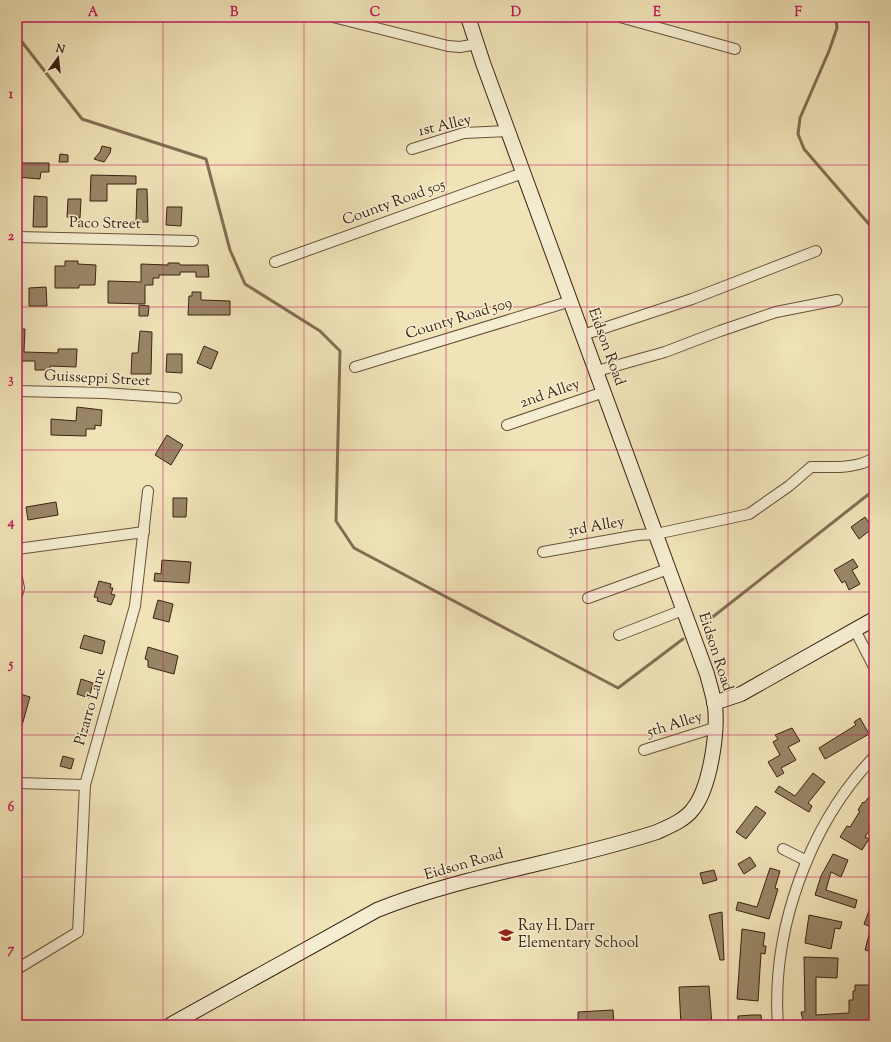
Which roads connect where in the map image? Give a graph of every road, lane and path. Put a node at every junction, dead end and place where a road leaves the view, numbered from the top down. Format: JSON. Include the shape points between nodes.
{"nodes":[{"id":1,"x":333,"y":17,"type":"edge"},
{"id":2,"x":468,"y":17,"type":"edge"},
{"id":3,"x":620,"y":17,"type":"edge"},
{"id":4,"x":477,"y":44,"type":"junction"},
{"id":5,"x":735,"y":49,"type":"dead end"},
{"id":6,"x":508,"y":131,"type":"junction"},
{"id":7,"x":412,"y":149,"type":"dead end"},
{"id":8,"x":523,"y":173,"type":"junction"},
{"id":9,"x":17,"y":237,"type":"edge"},
{"id":10,"x":193,"y":241,"type":"dead end"},
{"id":11,"x":816,"y":251,"type":"dead end"},
{"id":12,"x":275,"y":262,"type":"dead end"},
{"id":13,"x":837,"y":300,"type":"dead end"},
{"id":14,"x":571,"y":301,"type":"junction"},
{"id":15,"x":584,"y":335,"type":"junction"},
{"id":16,"x":355,"y":366,"type":"dead end"},
{"id":17,"x":597,"y":371,"type":"junction"},
{"id":18,"x":17,"y":391,"type":"edge"},
{"id":19,"x":604,"y":392,"type":"junction"},
{"id":20,"x":176,"y":398,"type":"dead end"},
{"id":21,"x":507,"y":425,"type":"dead end"},
{"id":22,"x":874,"y":458,"type":"edge"},
{"id":23,"x":148,"y":491,"type":"dead end"},
{"id":24,"x":144,"y":532,"type":"junction"},
{"id":25,"x":656,"y":534,"type":"junction"},
{"id":26,"x":17,"y":549,"type":"edge"},
{"id":27,"x":542,"y":552,"type":"dead end"},
{"id":28,"x":668,"y":569,"type":"junction"},
{"id":29,"x":17,"y":578,"type":"edge"},
{"id":30,"x":17,"y":595,"type":"edge"},
{"id":31,"x":588,"y":598,"type":"dead end"},
{"id":32,"x":683,"y":610,"type":"junction"},
{"id":33,"x":874,"y":619,"type":"edge"},
{"id":34,"x":855,"y":630,"type":"junction"},
{"id":35,"x":620,"y":635,"type":"dead end"},
{"id":36,"x":874,"y":667,"type":"edge"},
{"id":37,"x":714,"y":703,"type":"junction"},
{"id":38,"x":714,"y":728,"type":"junction"},
{"id":39,"x":644,"y":750,"type":"dead end"},
{"id":40,"x":874,"y":756,"type":"edge"},
{"id":41,"x":17,"y":783,"type":"edge"},
{"id":42,"x":85,"y":785,"type":"junction"},
{"id":43,"x":783,"y":849,"type":"dead end"},
{"id":44,"x":807,"y":861,"type":"junction"},
{"id":45,"x":17,"y":969,"type":"edge"},
{"id":46,"x":170,"y":1025,"type":"edge"},
{"id":47,"x":778,"y":1025,"type":"edge"}],
"edges":[{"from":1,"to":4,"type":"street","via":[[448,46]]},
{"from":2,"to":4,"type":"street","name":"Eidson Road"},
{"from":3,"to":5,"type":"street"},
{"from":4,"to":6,"type":"street","name":"Eidson Road"},
{"from":6,"to":7,"type":"street","name":"1st Alley","via":[[464,133]]},
{"from":6,"to":8,"type":"street","name":"Eidson Road"},
{"from":8,"to":12,"type":"street","name":"County Road 505"},
{"from":8,"to":14,"type":"street","name":"Eidson Road"},
{"from":9,"to":10,"type":"street","name":"Paco Street"},
{"from":11,"to":15,"type":"street","via":[[692,299]]},
{"from":13,"to":17,"type":"street","via":[[776,312],[665,352]]},
{"from":14,"to":15,"type":"street","name":"Eidson Road"},
{"from":14,"to":16,"type":"street","name":"County Road 509"},
{"from":15,"to":17,"type":"street","name":"Eidson Road"},
{"from":17,"to":19,"type":"street","name":"Eidson Road"},
{"from":18,"to":20,"type":"street","name":"Guisseppi Street"},
{"from":19,"to":21,"type":"street","name":"2nd Alley"},
{"from":19,"to":25,"type":"street","name":"Eidson Road"},
{"from":22,"to":25,"type":"street","name":"3rd Alley","via":[[840,467],[811,467],[749,514]]},
{"from":23,"to":24,"type":"street","name":"Pizarro Lane"},
{"from":24,"to":26,"type":"street"},
{"from":24,"to":42,"type":"street","name":"Pizarro Lane","via":[[135,606]]},
{"from":25,"to":27,"type":"street","name":"3rd Alley"},
{"from":25,"to":28,"type":"street","name":"Eidson Road"},
{"from":28,"to":31,"type":"street"},
{"from":28,"to":32,"type":"street","name":"Eidson Road"},
{"from":29,"to":30,"type":"street"},
{"from":32,"to":35,"type":"street"},
{"from":32,"to":37,"type":"street","name":"Eidson Road","via":[[707,674]]},
{"from":33,"to":34,"type":"street"},
{"from":34,"to":36,"type":"street"},
{"from":34,"to":37,"type":"street","via":[[741,694]]},
{"from":37,"to":38,"type":"street","name":"Eidson Road"},
{"from":38,"to":39,"type":"street","name":"5th Alley"},
{"from":38,"to":46,"type":"street","name":"Eidson Road","via":[[708,778],[703,794],[693,810],[677,823],[647,835],[401,900],[377,910]]},
{"from":40,"to":44,"type":"street","via":[[852,781],[823,828]]},
{"from":41,"to":42,"type":"street"},
{"from":42,"to":45,"type":"street","name":"Pizarro Lane","via":[[78,932]]},
{"from":43,"to":44,"type":"street"},
{"from":44,"to":47,"type":"street","via":[[801,873],[783,938],[776,997]]}]}
